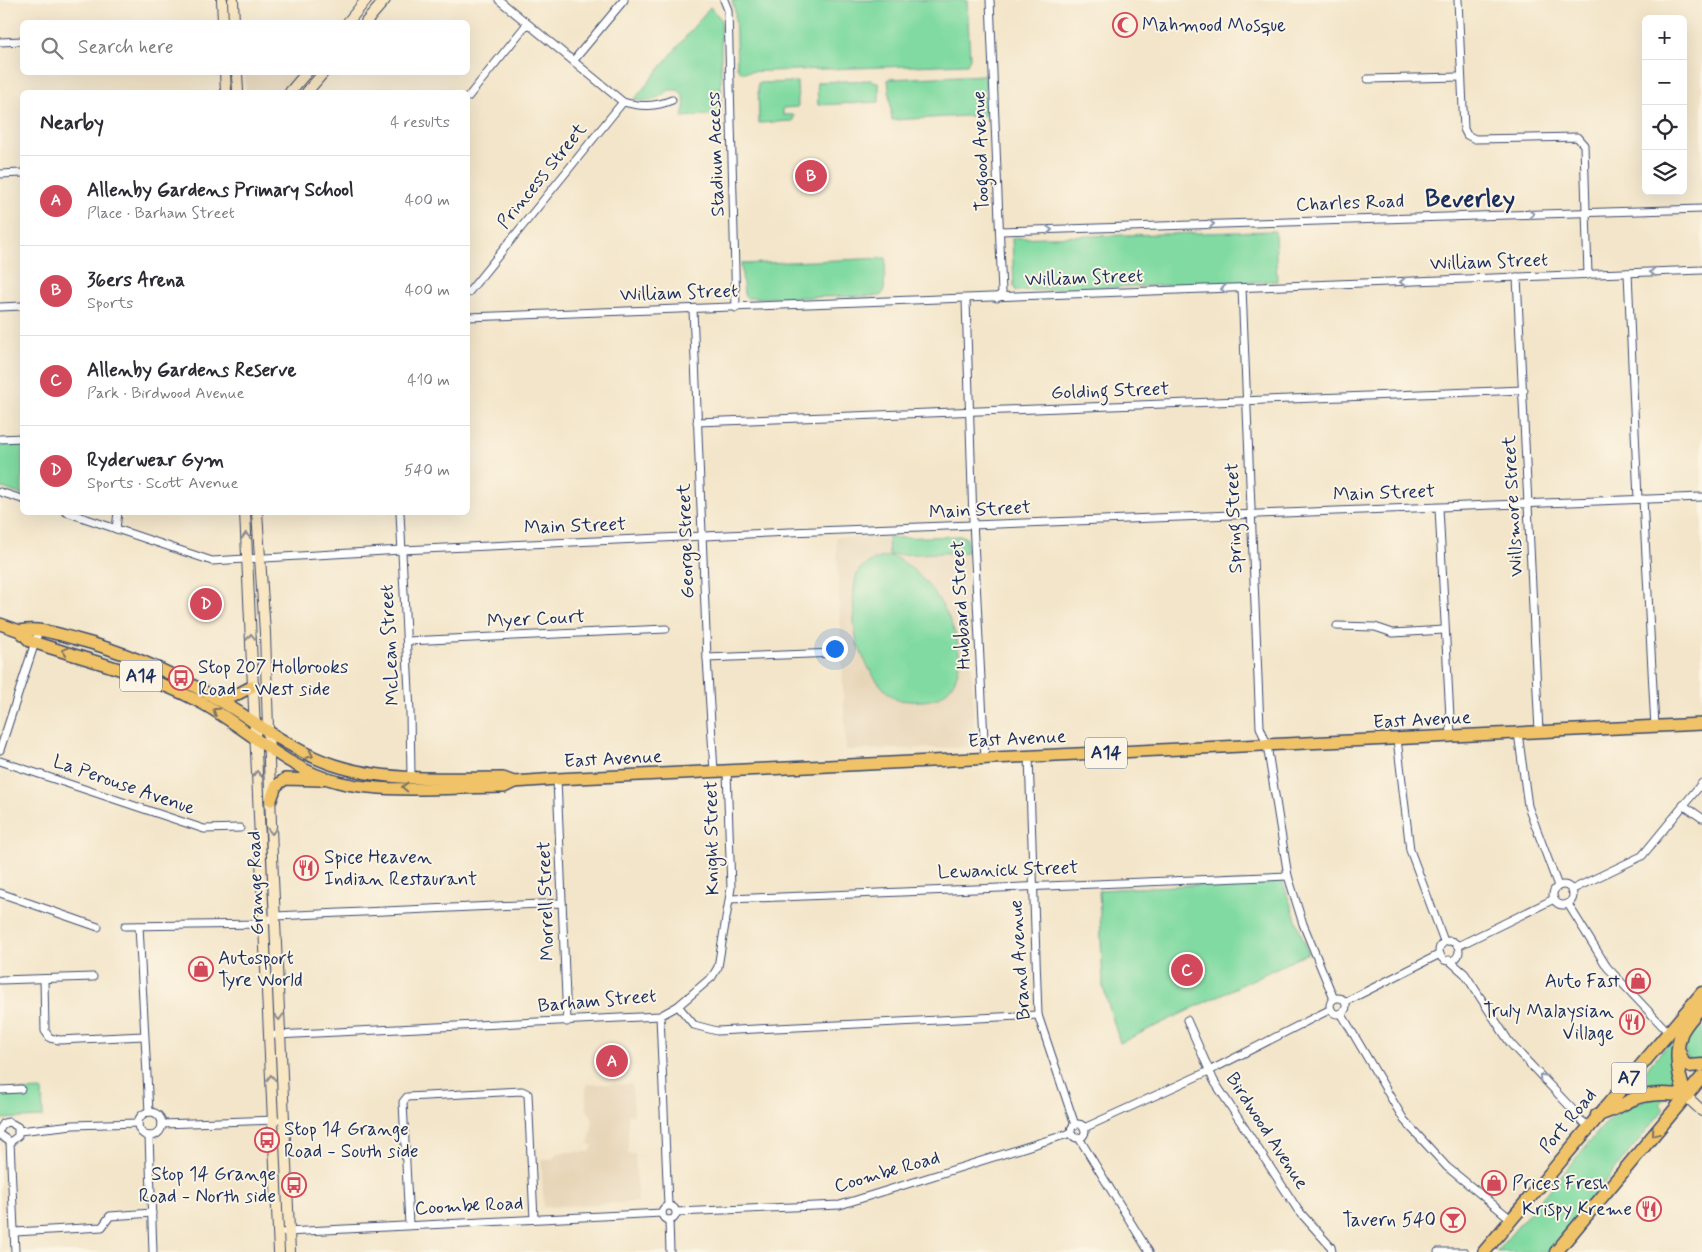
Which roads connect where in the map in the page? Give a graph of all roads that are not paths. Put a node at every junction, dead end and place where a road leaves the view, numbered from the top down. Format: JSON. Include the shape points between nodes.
{"nodes":[{"id":1,"x":222,"y":0,"type":"edge"},
{"id":2,"x":233,"y":0,"type":"edge"},
{"id":3,"x":366,"y":0,"type":"edge"},
{"id":4,"x":385,"y":0,"type":"edge"},
{"id":5,"x":499,"y":0,"type":"edge"},
{"id":6,"x":624,"y":0,"type":"edge"},
{"id":7,"x":724,"y":0,"type":"edge"},
{"id":8,"x":990,"y":0,"type":"edge"},
{"id":9,"x":1458,"y":0,"type":"edge"},
{"id":10,"x":223,"y":20,"type":"edge"},
{"id":11,"x":234,"y":20,"type":"edge"},
{"id":12,"x":350,"y":20,"type":"edge"},
{"id":13,"x":368,"y":20,"type":"edge"},
{"id":14,"x":527,"y":24,"type":"junction"},
{"id":15,"x":20,"y":41,"type":"edge"},
{"id":16,"x":0,"y":42,"type":"edge"},
{"id":17,"x":574,"y":60,"type":"junction"},
{"id":18,"x":225,"y":75,"type":"edge"},
{"id":19,"x":237,"y":75,"type":"edge"},
{"id":20,"x":304,"y":75,"type":"edge"},
{"id":21,"x":322,"y":75,"type":"edge"},
{"id":22,"x":1461,"y":77,"type":"junction"},
{"id":23,"x":1368,"y":79,"type":"dead end"},
{"id":24,"x":226,"y":90,"type":"edge"},
{"id":25,"x":238,"y":90,"type":"edge"},
{"id":26,"x":292,"y":90,"type":"edge"},
{"id":27,"x":310,"y":90,"type":"edge"},
{"id":28,"x":470,"y":95,"type":"edge"},
{"id":29,"x":672,"y":100,"type":"dead end"},
{"id":30,"x":623,"y":102,"type":"junction"},
{"id":31,"x":20,"y":173,"type":"edge"},
{"id":32,"x":0,"y":174,"type":"edge"},
{"id":33,"x":1702,"y":209,"type":"edge"},
{"id":34,"x":1585,"y":213,"type":"junction"},
{"id":35,"x":1000,"y":231,"type":"junction"},
{"id":36,"x":1702,"y":270,"type":"edge"},
{"id":37,"x":1628,"y":273,"type":"junction"},
{"id":38,"x":1588,"y":275,"type":"junction"},
{"id":39,"x":1517,"y":277,"type":"junction"},
{"id":40,"x":1242,"y":288,"type":"junction"},
{"id":41,"x":470,"y":291,"type":"edge"},
{"id":42,"x":997,"y":298,"type":"junction"},
{"id":43,"x":966,"y":300,"type":"junction"},
{"id":44,"x":20,"y":306,"type":"edge"},
{"id":45,"x":0,"y":307,"type":"edge"},
{"id":46,"x":736,"y":308,"type":"junction"},
{"id":47,"x":693,"y":309,"type":"junction"},
{"id":48,"x":470,"y":317,"type":"edge"},
{"id":49,"x":1524,"y":390,"type":"junction"},
{"id":50,"x":1245,"y":401,"type":"junction"},
{"id":51,"x":969,"y":413,"type":"junction"},
{"id":52,"x":697,"y":422,"type":"junction"},
{"id":53,"x":20,"y":438,"type":"edge"},
{"id":54,"x":0,"y":439,"type":"edge"},
{"id":55,"x":0,"y":492,"type":"edge"},
{"id":56,"x":1702,"y":497,"type":"edge"},
{"id":57,"x":20,"y":498,"type":"edge"},
{"id":58,"x":1640,"y":499,"type":"junction"},
{"id":59,"x":1529,"y":504,"type":"junction"},
{"id":60,"x":1439,"y":508,"type":"junction"},
{"id":61,"x":75,"y":515,"type":"edge"},
{"id":62,"x":118,"y":515,"type":"edge"},
{"id":63,"x":245,"y":515,"type":"edge"},
{"id":64,"x":257,"y":515,"type":"edge"},
{"id":65,"x":400,"y":515,"type":"edge"},
{"id":66,"x":1250,"y":515,"type":"junction"},
{"id":67,"x":973,"y":527,"type":"junction"},
{"id":68,"x":116,"y":528,"type":"junction"},
{"id":69,"x":702,"y":537,"type":"junction"},
{"id":70,"x":402,"y":550,"type":"junction"},
{"id":71,"x":259,"y":558,"type":"junction"},
{"id":72,"x":247,"y":560,"type":"junction"},
{"id":73,"x":0,"y":624,"type":"edge"},
{"id":74,"x":1337,"y":626,"type":"dead end"},
{"id":75,"x":666,"y":629,"type":"dead end"},
{"id":76,"x":39,"y":630,"type":"junction"},
{"id":77,"x":1444,"y":630,"type":"junction"},
{"id":78,"x":20,"y":631,"type":"junction"},
{"id":79,"x":407,"y":641,"type":"junction"},
{"id":80,"x":36,"y":643,"type":"junction"},
{"id":81,"x":836,"y":653,"type":"dead end"},
{"id":82,"x":707,"y":658,"type":"junction"},
{"id":83,"x":253,"y":686,"type":"junction"},
{"id":84,"x":213,"y":696,"type":"junction"},
{"id":85,"x":1702,"y":724,"type":"edge"},
{"id":86,"x":1655,"y":727,"type":"junction"},
{"id":87,"x":255,"y":731,"type":"junction"},
{"id":88,"x":1539,"y":732,"type":"junction"},
{"id":89,"x":1518,"y":734,"type":"junction"},
{"id":90,"x":1451,"y":737,"type":"junction"},
{"id":91,"x":1397,"y":739,"type":"junction"},
{"id":92,"x":269,"y":740,"type":"junction"},
{"id":93,"x":1267,"y":745,"type":"junction"},
{"id":94,"x":0,"y":750,"type":"edge"},
{"id":95,"x":1029,"y":756,"type":"junction"},
{"id":96,"x":985,"y":758,"type":"junction"},
{"id":97,"x":0,"y":761,"type":"edge"},
{"id":98,"x":714,"y":771,"type":"junction"},
{"id":99,"x":727,"y":771,"type":"junction"},
{"id":100,"x":411,"y":776,"type":"junction"},
{"id":101,"x":557,"y":779,"type":"junction"},
{"id":102,"x":335,"y":781,"type":"junction"},
{"id":103,"x":514,"y":782,"type":"junction"},
{"id":104,"x":1702,"y":783,"type":"edge"},
{"id":105,"x":271,"y":800,"type":"junction"},
{"id":106,"x":1684,"y":805,"type":"junction"},
{"id":107,"x":1702,"y":818,"type":"edge"},
{"id":108,"x":240,"y":828,"type":"dead end"},
{"id":109,"x":1288,"y":876,"type":"junction"},
{"id":110,"x":1032,"y":885,"type":"junction"},
{"id":111,"x":1558,"y":886,"type":"junction"},
{"id":112,"x":1571,"y":890,"type":"junction"},
{"id":113,"x":0,"y":893,"type":"edge"},
{"id":114,"x":730,"y":899,"type":"junction"},
{"id":115,"x":1554,"y":899,"type":"junction"},
{"id":116,"x":562,"y":903,"type":"junction"},
{"id":117,"x":1568,"y":904,"type":"junction"},
{"id":118,"x":275,"y":916,"type":"junction"},
{"id":119,"x":263,"y":924,"type":"junction"},
{"id":120,"x":125,"y":926,"type":"dead end"},
{"id":121,"x":140,"y":926,"type":"junction"},
{"id":122,"x":98,"y":927,"type":"dead end"},
{"id":123,"x":1444,"y":941,"type":"junction"},
{"id":124,"x":1458,"y":946,"type":"junction"},
{"id":125,"x":1440,"y":954,"type":"junction"},
{"id":126,"x":1449,"y":960,"type":"junction"},
{"id":127,"x":94,"y":977,"type":"dead end"},
{"id":128,"x":44,"y":979,"type":"junction"},
{"id":129,"x":0,"y":980,"type":"edge"},
{"id":130,"x":1702,"y":993,"type":"edge"},
{"id":131,"x":1334,"y":999,"type":"junction"},
{"id":132,"x":1344,"y":1002,"type":"junction"},
{"id":133,"x":1702,"y":1005,"type":"edge"},
{"id":134,"x":678,"y":1006,"type":"junction"},
{"id":135,"x":1331,"y":1009,"type":"junction"},
{"id":136,"x":1341,"y":1013,"type":"junction"},
{"id":137,"x":1038,"y":1014,"type":"junction"},
{"id":138,"x":660,"y":1016,"type":"junction"},
{"id":139,"x":1187,"y":1020,"type":"dead end"},
{"id":140,"x":567,"y":1022,"type":"junction"},
{"id":141,"x":1668,"y":1032,"type":"junction"},
{"id":142,"x":280,"y":1035,"type":"junction"},
{"id":143,"x":144,"y":1036,"type":"junction"},
{"id":144,"x":268,"y":1036,"type":"junction"},
{"id":145,"x":1678,"y":1050,"type":"junction"},
{"id":146,"x":1702,"y":1065,"type":"edge"},
{"id":147,"x":1209,"y":1070,"type":"junction"},
{"id":148,"x":1702,"y":1077,"type":"edge"},
{"id":149,"x":20,"y":1089,"type":"dead end"},
{"id":150,"x":0,"y":1090,"type":"edge"},
{"id":151,"x":1686,"y":1096,"type":"junction"},
{"id":152,"x":1702,"y":1111,"type":"edge"},
{"id":153,"x":149,"y":1112,"type":"junction"},
{"id":154,"x":1597,"y":1116,"type":"junction"},
{"id":155,"x":279,"y":1120,"type":"junction"},
{"id":156,"x":138,"y":1123,"type":"junction"},
{"id":157,"x":162,"y":1124,"type":"junction"},
{"id":158,"x":1075,"y":1125,"type":"junction"},
{"id":159,"x":1589,"y":1126,"type":"junction"},
{"id":160,"x":1084,"y":1128,"type":"junction"},
{"id":161,"x":0,"y":1129,"type":"edge"},
{"id":162,"x":19,"y":1132,"type":"junction"},
{"id":163,"x":1071,"y":1133,"type":"junction"},
{"id":164,"x":0,"y":1135,"type":"edge"},
{"id":165,"x":149,"y":1136,"type":"junction"},
{"id":166,"x":1079,"y":1138,"type":"junction"},
{"id":167,"x":10,"y":1142,"type":"junction"},
{"id":168,"x":668,"y":1205,"type":"junction"},
{"id":169,"x":662,"y":1212,"type":"junction"},
{"id":170,"x":677,"y":1212,"type":"junction"},
{"id":171,"x":152,"y":1213,"type":"junction"},
{"id":172,"x":534,"y":1219,"type":"junction"},
{"id":173,"x":1511,"y":1219,"type":"junction"},
{"id":174,"x":669,"y":1220,"type":"junction"},
{"id":175,"x":409,"y":1225,"type":"junction"},
{"id":176,"x":15,"y":1232,"type":"junction"},
{"id":177,"x":284,"y":1232,"type":"junction"},
{"id":178,"x":15,"y":1252,"type":"edge"},
{"id":179,"x":153,"y":1252,"type":"edge"},
{"id":180,"x":279,"y":1252,"type":"edge"},
{"id":181,"x":290,"y":1252,"type":"edge"},
{"id":182,"x":670,"y":1252,"type":"edge"},
{"id":183,"x":1149,"y":1252,"type":"edge"},
{"id":184,"x":1332,"y":1252,"type":"edge"},
{"id":185,"x":1438,"y":1252,"type":"edge"},
{"id":186,"x":1465,"y":1252,"type":"edge"},
{"id":187,"x":1484,"y":1252,"type":"edge"},
{"id":188,"x":1556,"y":1252,"type":"edge"}],
"edges":[{"from":1,"to":10,"type":"main road"},
{"from":2,"to":11,"type":"main road"},
{"from":3,"to":12,"type":"main road"},
{"from":4,"to":13,"type":"main road"},
{"from":5,"to":14,"type":"street"},
{"from":6,"to":17,"type":"street"},
{"from":7,"to":46,"type":"street","name":"Stadium Access","via":[[728,10]]},
{"from":8,"to":35,"type":"street","name":"Toogood Avenue"},
{"from":9,"to":22,"type":"street"},
{"from":14,"to":17,"type":"street"},
{"from":14,"to":28,"type":"street"},
{"from":15,"to":16,"type":"street"},
{"from":17,"to":30,"type":"street"},
{"from":18,"to":24,"type":"main road"},
{"from":19,"to":25,"type":"main road"},
{"from":20,"to":26,"type":"main road"},
{"from":21,"to":27,"type":"main road"},
{"from":22,"to":23,"type":"street"},
{"from":22,"to":34,"type":"street","via":[[1467,135],[1475,139],[1577,137],[1581,140],[1584,145]]},
{"from":29,"to":30,"type":"street","via":[[659,106]]},
{"from":30,"to":41,"type":"street","name":"Princess Street"},
{"from":31,"to":32,"type":"street"},
{"from":33,"to":34,"type":"street","name":"Charles Road"},
{"from":35,"to":34,"type":"street","name":"Charles Road","one_way":true},
{"from":34,"to":38,"type":"street"},
{"from":35,"to":42,"type":"street","name":"Toogood Avenue","via":[[1002,292]]},
{"from":36,"to":37,"type":"street","name":"William Street","one_way":true},
{"from":37,"to":38,"type":"street","name":"William Street"},
{"from":37,"to":58,"type":"street"},
{"from":38,"to":39,"type":"street","name":"William Street"},
{"from":39,"to":40,"type":"street","name":"William Street","one_way":true},
{"from":39,"to":49,"type":"street","name":"Willsmore Street"},
{"from":40,"to":42,"type":"street","name":"William Street","one_way":true},
{"from":40,"to":50,"type":"street","name":"Spring Street"},
{"from":42,"to":43,"type":"street","name":"William Street"},
{"from":43,"to":46,"type":"street","name":"William Street"},
{"from":43,"to":51,"type":"street","name":"Hubbard Street"},
{"from":44,"to":45,"type":"street"},
{"from":46,"to":47,"type":"street","name":"William Street"},
{"from":47,"to":48,"type":"street","name":"William Street"},
{"from":47,"to":52,"type":"street","name":"George Street"},
{"from":49,"to":50,"type":"street","name":"Golding Street"},
{"from":49,"to":59,"type":"street","name":"Willsmore Street"},
{"from":50,"to":51,"type":"street","name":"Golding Street"},
{"from":50,"to":66,"type":"street","name":"Spring Street"},
{"from":51,"to":52,"type":"street","name":"Golding Street"},
{"from":51,"to":67,"type":"street","name":"Hubbard Street"},
{"from":52,"to":69,"type":"street","name":"George Street"},
{"from":53,"to":54,"type":"street"},
{"from":55,"to":57,"type":"street"},
{"from":56,"to":58,"type":"street","name":"Main Street"},
{"from":58,"to":59,"type":"street","name":"Main Street"},
{"from":58,"to":86,"type":"street"},
{"from":59,"to":60,"type":"street","name":"Main Street"},
{"from":59,"to":88,"type":"street","name":"Willsmore Street"},
{"from":60,"to":66,"type":"street","name":"Main Street"},
{"from":60,"to":77,"type":"street"},
{"from":61,"to":68,"type":"street","name":"Main Street"},
{"from":62,"to":68,"type":"street"},
{"from":72,"to":63,"type":"main road","name":"Grange Road","one_way":true},
{"from":64,"to":71,"type":"main road","name":"Grange Road"},
{"from":65,"to":70,"type":"street","name":"McLean Street"},
{"from":66,"to":67,"type":"street","name":"Main Street"},
{"from":66,"to":93,"type":"street","name":"Spring Street","via":[[1260,727]]},
{"from":67,"to":69,"type":"street","name":"Main Street"},
{"from":67,"to":96,"type":"street","name":"Hubbard Street"},
{"from":68,"to":72,"type":"street","name":"Main Street","via":[[212,562]]},
{"from":69,"to":70,"type":"street","name":"Main Street"},
{"from":69,"to":82,"type":"street","name":"George Street"},
{"from":70,"to":71,"type":"street","name":"Main Street"},
{"from":70,"to":79,"type":"street","name":"McLean Street"},
{"from":71,"to":72,"type":"street","name":"Main Street"},
{"from":71,"to":92,"type":"main road","name":"Grange Road"},
{"from":83,"to":72,"type":"main road","name":"Grange Road","one_way":true},
{"from":73,"to":78,"type":"main road","number":"A14"},
{"from":74,"to":77,"type":"street","via":[[1375,626],[1393,633]]},
{"from":75,"to":79,"type":"street","name":"Myer Court"},
{"from":76,"to":78,"type":"main road","number":"A14"},
{"from":76,"to":80,"type":"street"},
{"from":76,"to":84,"type":"main road","number":"A14","via":[[107,649]]},
{"from":77,"to":90,"type":"street"},
{"from":78,"to":80,"type":"main road","number":"A14"},
{"from":79,"to":100,"type":"street","name":"McLean Street"},
{"from":87,"to":80,"type":"main road","number":"A14","one_way":true,"via":[[166,686]]},
{"from":80,"to":94,"type":"street"},
{"from":81,"to":82,"type":"street"},
{"from":82,"to":98,"type":"street","name":"George Street"},
{"from":83,"to":84,"type":"main road","via":[[234,696]]},
{"from":83,"to":87,"type":"main road","name":"Grange Road"},
{"from":84,"to":87,"type":"main road","number":"A14"},
{"from":85,"to":86,"type":"main road","name":"East Avenue","number":"A14"},
{"from":86,"to":88,"type":"main road","name":"East Avenue","number":"A14"},
{"from":87,"to":92,"type":"main road","name":"East Avenue","number":"A14"},
{"from":87,"to":92,"type":"main road","name":"East Avenue","number":"A14"},
{"from":119,"to":87,"type":"main road","name":"Grange Road","one_way":true},
{"from":88,"to":89,"type":"main road","name":"East Avenue","number":"A14"},
{"from":89,"to":90,"type":"main road","name":"East Avenue","number":"A14"},
{"from":89,"to":111,"type":"street","via":[[1528,806]]},
{"from":90,"to":91,"type":"main road","name":"East Avenue","number":"A14"},
{"from":91,"to":93,"type":"main road","name":"East Avenue","number":"A14"},
{"from":91,"to":123,"type":"street","via":[[1410,850]]},
{"from":92,"to":100,"type":"main road","name":"East Avenue","number":"A14","one_way":true,"via":[[334,765],[362,772]]},
{"from":92,"to":102,"type":"main road","name":"East Avenue","number":"A14","via":[[312,773]]},
{"from":92,"to":105,"type":"main road","name":"Grange Road"},
{"from":93,"to":95,"type":"main road","name":"East Avenue","number":"A14"},
{"from":93,"to":109,"type":"street","name":"Spring Street"},
{"from":95,"to":96,"type":"main road","name":"East Avenue","number":"A14"},
{"from":95,"to":110,"type":"street","name":"Brand Avenue"},
{"from":96,"to":99,"type":"main road","name":"East Avenue","number":"A14"},
{"from":97,"to":108,"type":"street","name":"La Perouse Avenue","via":[[204,829]]},
{"from":98,"to":99,"type":"main road","name":"East Avenue","number":"A14"},
{"from":98,"to":101,"type":"main road","name":"East Avenue","number":"A14"},
{"from":99,"to":114,"type":"street","name":"Knight Street"},
{"from":100,"to":103,"type":"main road","name":"East Avenue","number":"A14","via":[[503,778]]},
{"from":101,"to":103,"type":"main road","name":"East Avenue","number":"A14"},
{"from":101,"to":116,"type":"street","name":"Morrell Street"},
{"from":103,"to":102,"type":"main road","name":"East Avenue","number":"A14","one_way":true,"via":[[504,786],[431,787],[364,786]]},
{"from":102,"to":105,"type":"main road","via":[[289,778],[279,783]]},
{"from":104,"to":106,"type":"street"},
{"from":105,"to":118,"type":"main road","name":"Grange Road","one_way":true},
{"from":106,"to":107,"type":"street"},
{"from":106,"to":112,"type":"street","via":[[1642,856]]},
{"from":109,"to":110,"type":"street","name":"Lewanick Street"},
{"from":109,"to":131,"type":"street","name":"Spring Street","via":[[1303,924]]},
{"from":110,"to":114,"type":"street","name":"Lewanick Street"},
{"from":110,"to":137,"type":"street","name":"Brand Avenue"},
{"from":111,"to":112,"type":"street"},
{"from":111,"to":115,"type":"street"},
{"from":112,"to":117,"type":"street","via":[[1572,898]]},
{"from":113,"to":122,"type":"street"},
{"from":114,"to":134,"type":"street","name":"Knight Street","via":[[718,967],[712,977]]},
{"from":115,"to":117,"type":"street","via":[[1561,905]]},
{"from":115,"to":124,"type":"street"},
{"from":116,"to":118,"type":"street"},
{"from":116,"to":140,"type":"street","name":"Morrell Street"},
{"from":117,"to":141,"type":"street","via":[[1607,967]]},
{"from":118,"to":119,"type":"street"},
{"from":118,"to":142,"type":"main road","name":"Grange Road","one_way":true},
{"from":119,"to":121,"type":"street"},
{"from":119,"to":144,"type":"main road","name":"Grange Road"},
{"from":120,"to":121,"type":"street"},
{"from":121,"to":143,"type":"street"},
{"from":123,"to":124,"type":"street"},
{"from":123,"to":125,"type":"street"},
{"from":124,"to":126,"type":"street","via":[[1457,956]]},
{"from":125,"to":126,"type":"street"},
{"from":125,"to":132,"type":"street"},
{"from":159,"to":126,"type":"street","one_way":true,"via":[[1510,1043],[1465,974]]},
{"from":127,"to":128,"type":"street"},
{"from":128,"to":129,"type":"street"},
{"from":128,"to":143,"type":"street","via":[[45,1031],[50,1038]]},
{"from":130,"to":141,"type":"highway","name":"Port Road","number":"A7"},
{"from":131,"to":132,"type":"street"},
{"from":131,"to":135,"type":"street"},
{"from":132,"to":136,"type":"street","via":[[1345,1009]]},
{"from":133,"to":145,"type":"highway","via":[[1682,1033]]},
{"from":134,"to":137,"type":"street","name":"Barham Street","via":[[694,1025],[717,1032]]},
{"from":134,"to":138,"type":"street","name":"Barham Street"},
{"from":135,"to":136,"type":"street"},
{"from":135,"to":147,"type":"street"},
{"from":136,"to":173,"type":"street","via":[[1404,1120],[1447,1167]]},
{"from":137,"to":158,"type":"street","name":"Brand Avenue"},
{"from":138,"to":140,"type":"street","name":"Barham Street"},
{"from":138,"to":168,"type":"street"},
{"from":139,"to":147,"type":"street","name":"Birdwood Avenue"},
{"from":140,"to":142,"type":"street","name":"Barham Street"},
{"from":141,"to":154,"type":"highway","name":"Port Road","number":"A7"},
{"from":142,"to":144,"type":"street","name":"Barham Street"},
{"from":142,"to":155,"type":"main road","name":"Grange Road"},
{"from":143,"to":153,"type":"street"},
{"from":155,"to":144,"type":"main road","name":"Grange Road","one_way":true},
{"from":145,"to":146,"type":"highway","via":[[1683,1062],[1690,1066]]},
{"from":145,"to":151,"type":"highway","via":[[1677,1070]]},
{"from":147,"to":160,"type":"street"},
{"from":147,"to":184,"type":"street","name":"Birdwood Avenue","via":[[1298,1210]]},
{"from":148,"to":151,"type":"highway"},
{"from":149,"to":150,"type":"street"},
{"from":151,"to":152,"type":"main road"},
{"from":151,"to":154,"type":"highway","via":[[1648,1094]]},
{"from":151,"to":188,"type":"highway","one_way":true},
{"from":153,"to":156,"type":"street","via":[[141,1116]]},
{"from":153,"to":157,"type":"street","via":[[158,1115]]},
{"from":154,"to":159,"type":"highway","name":"Port Road","number":"A7"},
{"from":155,"to":157,"type":"street"},
{"from":155,"to":177,"type":"main road","name":"Grange Road"},
{"from":156,"to":162,"type":"street","via":[[73,1125]]},
{"from":156,"to":165,"type":"street","via":[[141,1132]]},
{"from":157,"to":165,"type":"street","via":[[158,1133]]},
{"from":158,"to":160,"type":"street","via":[[1080,1124]]},
{"from":158,"to":163,"type":"street"},
{"from":159,"to":173,"type":"highway","name":"Port Road","number":"A7"},
{"from":160,"to":166,"type":"street","via":[[1084,1134]]},
{"from":161,"to":162,"type":"street","via":[[9,1122],[14,1123]]},
{"from":162,"to":167,"type":"street"},
{"from":163,"to":166,"type":"street"},
{"from":163,"to":170,"type":"street","name":"Coombe Road","via":[[840,1205]]},
{"from":164,"to":167,"type":"street"},
{"from":165,"to":171,"type":"street"},
{"from":166,"to":183,"type":"street"},
{"from":167,"to":176,"type":"street"},
{"from":168,"to":169,"type":"street"},
{"from":168,"to":170,"type":"street"},
{"from":169,"to":172,"type":"street","name":"Coombe Road"},
{"from":169,"to":174,"type":"street"},
{"from":170,"to":174,"type":"street"},
{"from":171,"to":176,"type":"street","via":[[110,1216],[102,1227]]},
{"from":171,"to":179,"type":"street"},
{"from":172,"to":175,"type":"street","name":"Coombe Road"},
{"from":172,"to":175,"type":"street","via":[[528,1094],[522,1091],[407,1097],[403,1102]]},
{"from":173,"to":187,"type":"highway","name":"Port Road","number":"A7"},
{"from":174,"to":182,"type":"street"},
{"from":175,"to":177,"type":"street","name":"Coombe Road"},
{"from":176,"to":178,"type":"street"},
{"from":177,"to":180,"type":"main road","name":"Grange Road"},
{"from":177,"to":181,"type":"main road","name":"Grange Road"},
{"from":185,"to":186,"type":"street"}]}
